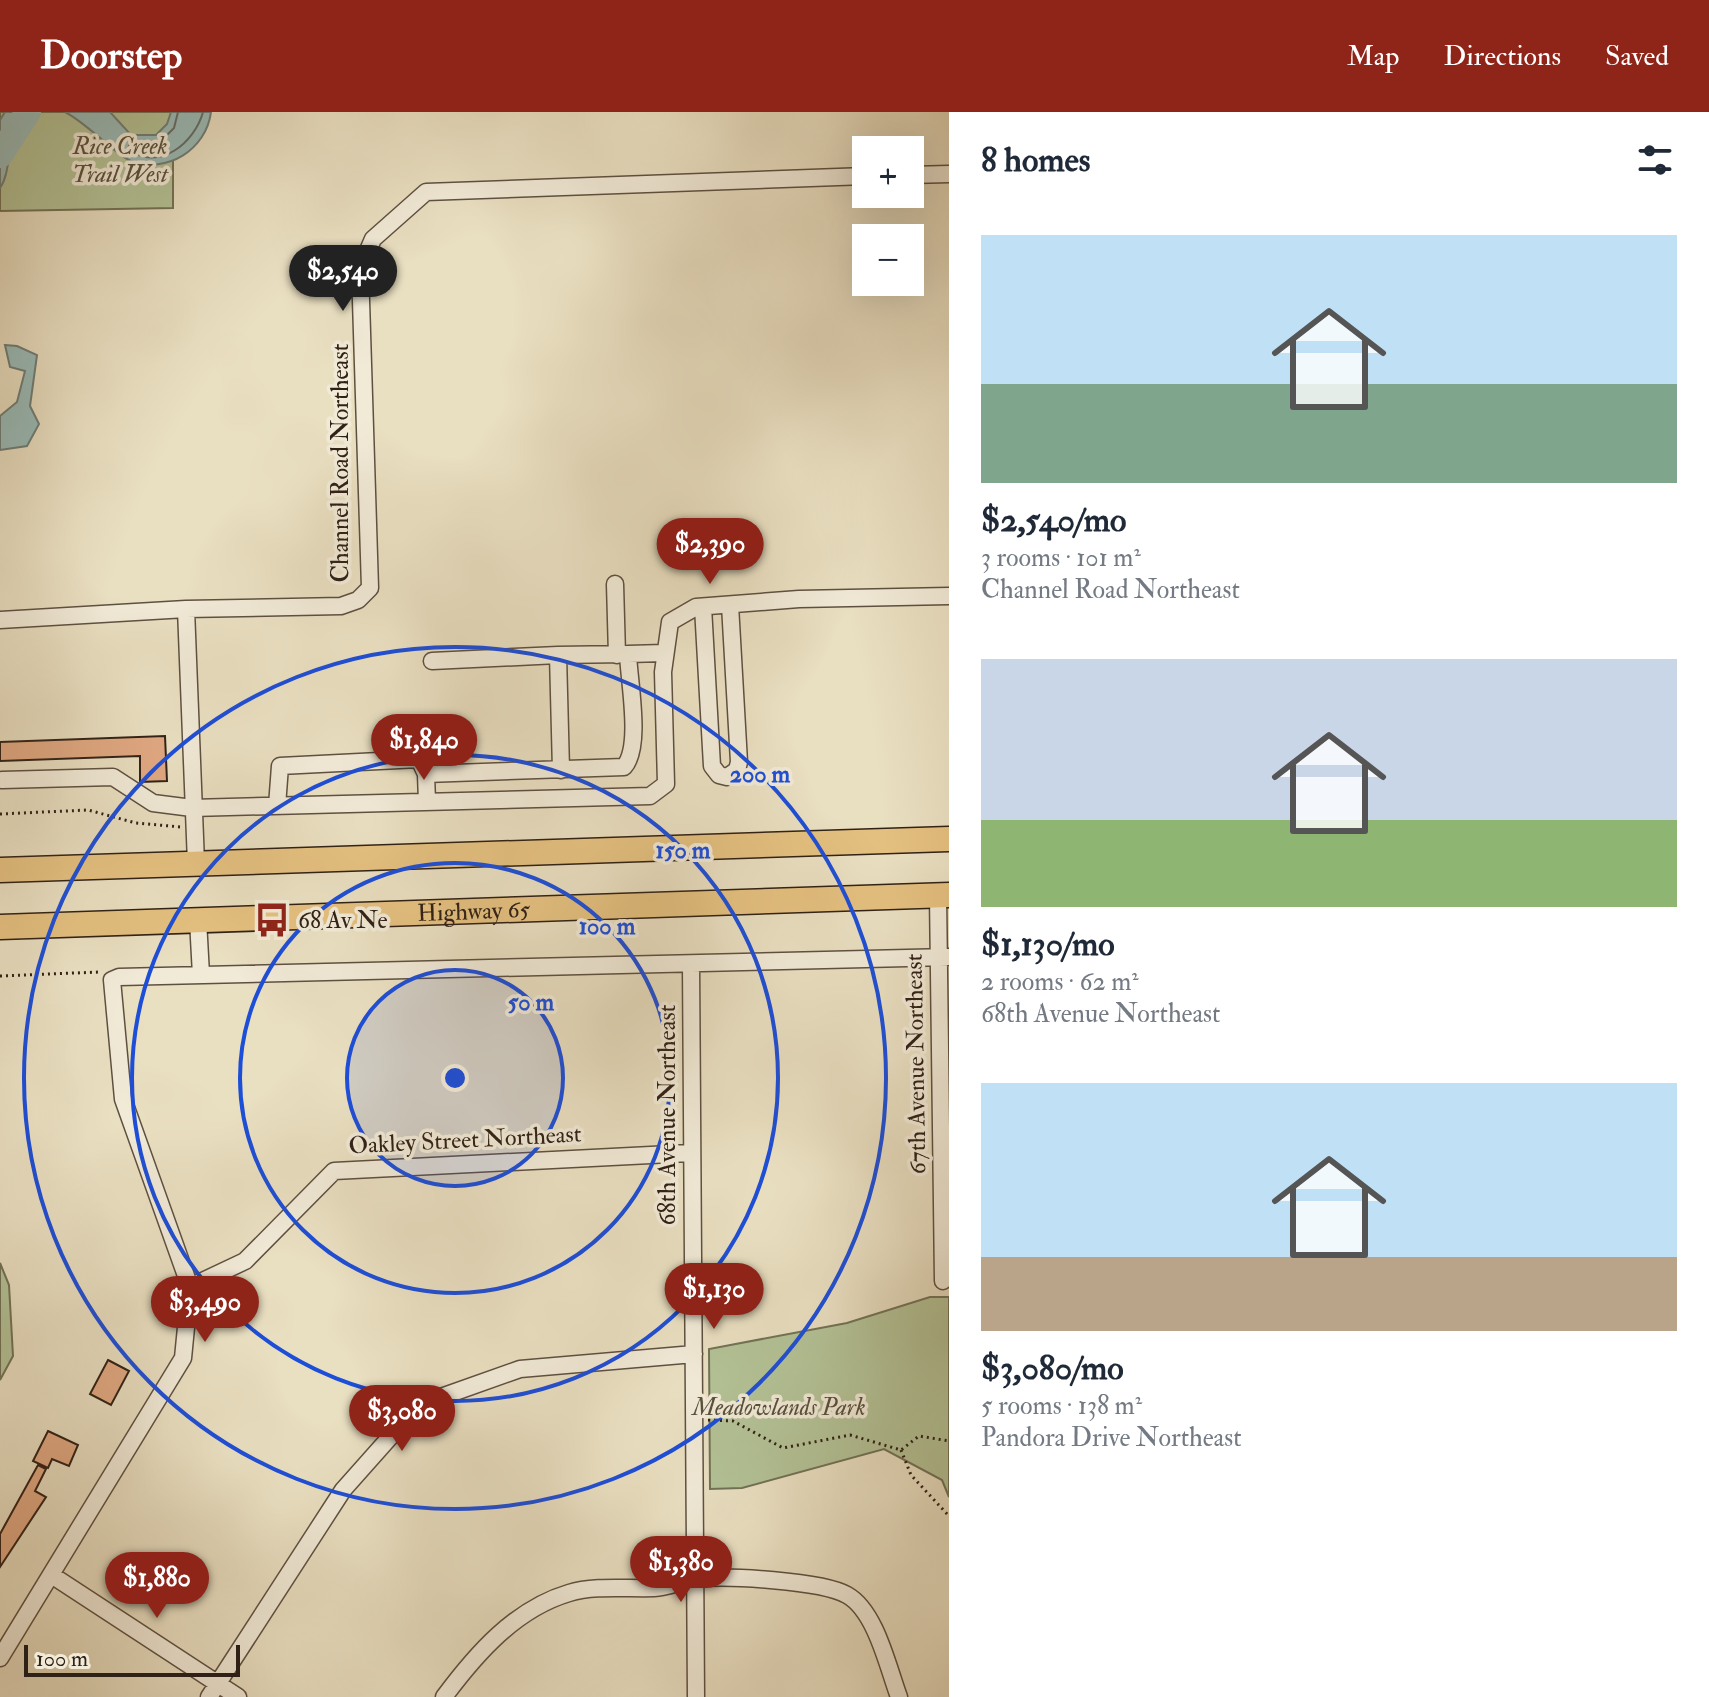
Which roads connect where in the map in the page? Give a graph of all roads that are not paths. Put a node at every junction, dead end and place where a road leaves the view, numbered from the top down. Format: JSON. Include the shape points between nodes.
{"nodes":[{"id":1,"x":949,"y":174,"type":"edge"},
{"id":2,"x":924,"y":175,"type":"edge"},
{"id":3,"x":852,"y":177,"type":"edge"},
{"id":4,"x":615,"y":584,"type":"dead end"},
{"id":5,"x":949,"y":596,"type":"edge"},
{"id":6,"x":730,"y":605,"type":"junction"},
{"id":7,"x":703,"y":607,"type":"junction"},
{"id":8,"x":186,"y":609,"type":"junction"},
{"id":9,"x":0,"y":620,"type":"edge"},
{"id":10,"x":664,"y":653,"type":"junction"},
{"id":11,"x":622,"y":654,"type":"junction"},
{"id":12,"x":558,"y":655,"type":"junction"},
{"id":13,"x":432,"y":661,"type":"dead end"},
{"id":14,"x":597,"y":769,"type":"junction"},
{"id":15,"x":561,"y":770,"type":"junction"},
{"id":16,"x":426,"y":774,"type":"junction"},
{"id":17,"x":2,"y":780,"type":"dead end"},
{"id":18,"x":598,"y":797,"type":"junction"},
{"id":19,"x":427,"y":802,"type":"junction"},
{"id":20,"x":277,"y":806,"type":"junction"},
{"id":21,"x":192,"y":808,"type":"junction"},
{"id":22,"x":949,"y":839,"type":"edge"},
{"id":23,"x":196,"y":863,"type":"junction"},
{"id":24,"x":0,"y":870,"type":"edge"},
{"id":25,"x":944,"y":895,"type":"edge"},
{"id":26,"x":198,"y":920,"type":"junction"},
{"id":27,"x":0,"y":927,"type":"edge"},
{"id":28,"x":944,"y":957,"type":"edge"},
{"id":29,"x":691,"y":964,"type":"junction"},
{"id":30,"x":201,"y":975,"type":"junction"},
{"id":31,"x":690,"y":1153,"type":"junction"},
{"id":32,"x":943,"y":1281,"type":"dead end"},
{"id":33,"x":190,"y":1287,"type":"junction"},
{"id":34,"x":694,"y":1354,"type":"junction"},
{"id":35,"x":53,"y":1576,"type":"junction"},
{"id":36,"x":696,"y":1579,"type":"junction"},
{"id":37,"x":0,"y":1658,"type":"edge"},
{"id":38,"x":214,"y":1690,"type":"edge"},
{"id":39,"x":238,"y":1697,"type":"edge"},
{"id":40,"x":444,"y":1697,"type":"edge"},
{"id":41,"x":696,"y":1697,"type":"edge"},
{"id":42,"x":899,"y":1697,"type":"edge"}],
"edges":[{"from":1,"to":2,"type":"street"},
{"from":3,"to":8,"type":"street","name":"Channel Road Northeast","via":[[426,192],[373,239],[360,269],[370,588],[341,606]]},
{"from":4,"to":11,"type":"street"},
{"from":5,"to":6,"type":"street"},
{"from":6,"to":7,"type":"street"},
{"from":6,"to":7,"type":"street","via":[[739,762],[727,777],[712,766]]},
{"from":7,"to":10,"type":"street","via":[[670,622]]},
{"from":8,"to":9,"type":"street","name":"Channel Road Northeast"},
{"from":8,"to":21,"type":"street"},
{"from":10,"to":11,"type":"street"},
{"from":10,"to":18,"type":"street","via":[[666,784],[650,796]]},
{"from":11,"to":12,"type":"street"},
{"from":11,"to":14,"type":"street","via":[[633,743],[624,767]]},
{"from":12,"to":13,"type":"street"},
{"from":12,"to":15,"type":"street"},
{"from":14,"to":15,"type":"street"},
{"from":14,"to":18,"type":"street"},
{"from":15,"to":16,"type":"street"},
{"from":16,"to":19,"type":"street"},
{"from":16,"to":20,"type":"street","via":[[419,759],[280,766]]},
{"from":17,"to":21,"type":"street","via":[[113,777],[153,803]]},
{"from":18,"to":19,"type":"street"},
{"from":19,"to":20,"type":"street"},
{"from":20,"to":21,"type":"street"},
{"from":21,"to":23,"type":"street"},
{"from":22,"to":23,"type":"highway"},
{"from":23,"to":24,"type":"highway"},
{"from":25,"to":26,"type":"highway","name":"Highway 65"},
{"from":25,"to":28,"type":"street","name":"67th Avenue Northeast"},
{"from":26,"to":27,"type":"highway","name":"Highway 65"},
{"from":26,"to":30,"type":"street"},
{"from":28,"to":29,"type":"street"},
{"from":28,"to":32,"type":"street","name":"67th Avenue Northeast"},
{"from":29,"to":30,"type":"street"},
{"from":29,"to":31,"type":"street","name":"68th Avenue Northeast"},
{"from":30,"to":33,"type":"street","via":[[112,980],[123,1099]]},
{"from":31,"to":33,"type":"street","name":"Oakley Street Northeast","via":[[334,1171],[245,1261]]},
{"from":31,"to":34,"type":"street","name":"68th Avenue Northeast"},
{"from":33,"to":35,"type":"street","via":[[183,1358]]},
{"from":34,"to":36,"type":"street","name":"68th Avenue Northeast"},
{"from":34,"to":38,"type":"street","via":[[520,1369],[441,1397],[391,1436],[343,1490]]},
{"from":35,"to":37,"type":"street"},
{"from":35,"to":38,"type":"street"},
{"from":36,"to":40,"type":"street","via":[[669,1587],[570,1592],[537,1607],[473,1657]]},
{"from":36,"to":41,"type":"street","name":"68th Avenue Northeast"},
{"from":36,"to":42,"type":"street","via":[[786,1581],[848,1595],[873,1625]]},
{"from":38,"to":39,"type":"street"}]}
